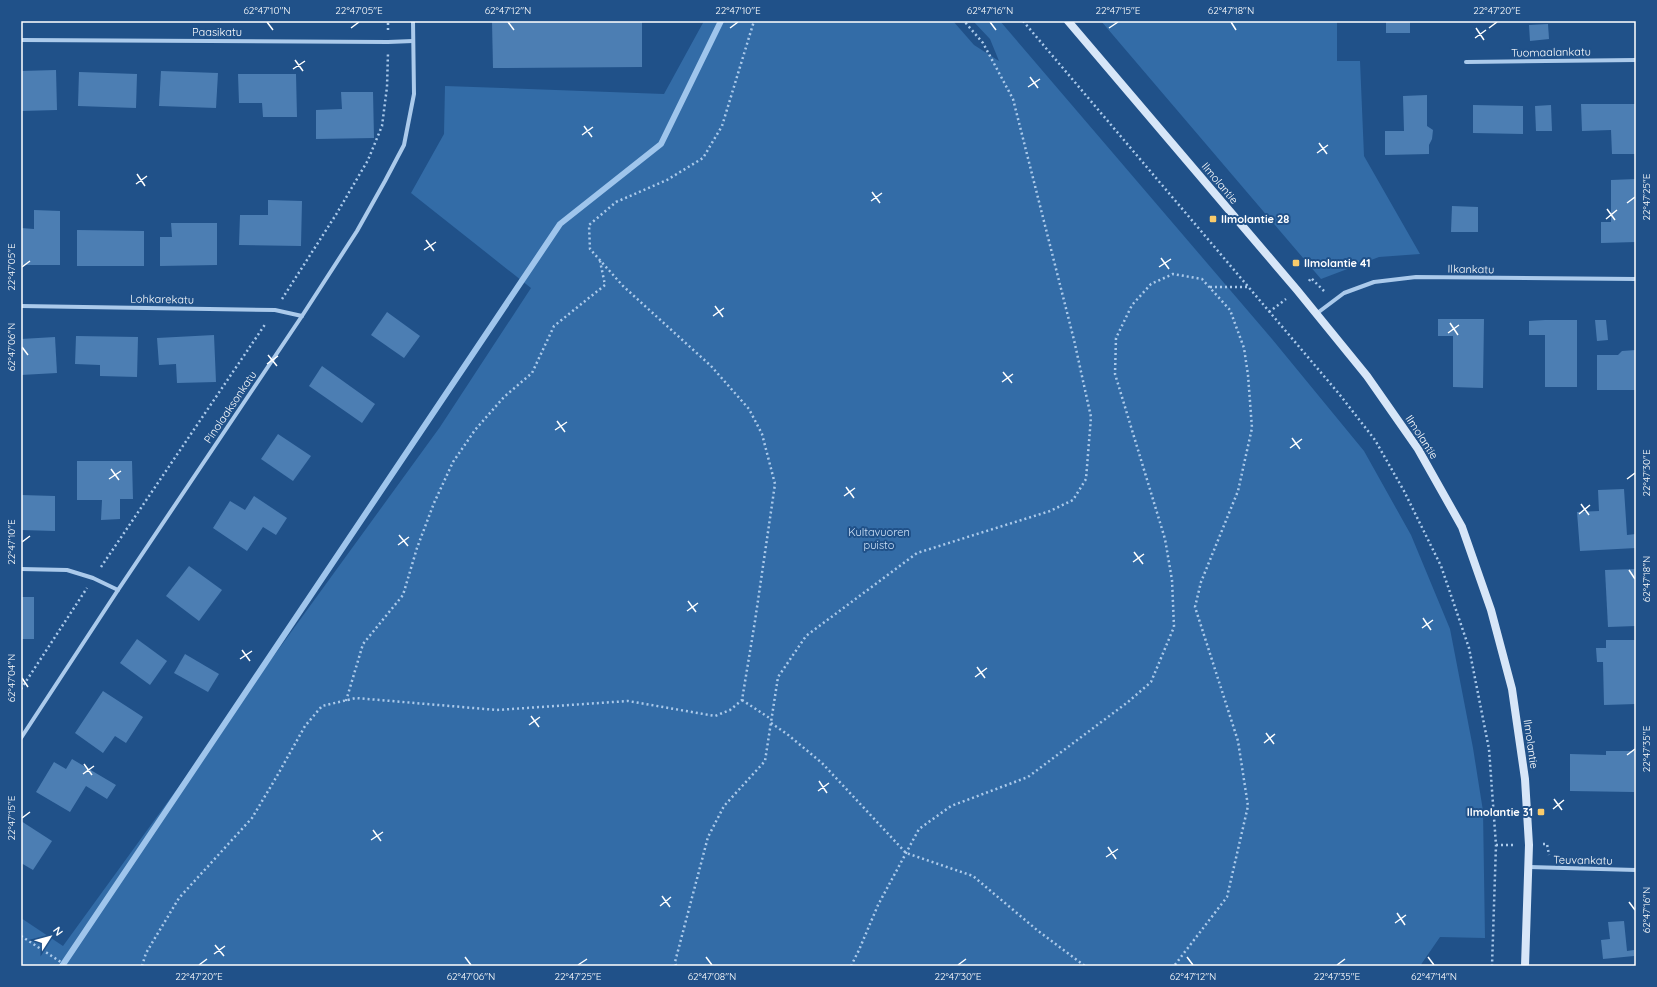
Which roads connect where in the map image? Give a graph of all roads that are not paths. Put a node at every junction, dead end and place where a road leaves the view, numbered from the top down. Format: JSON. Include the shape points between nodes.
{"nodes":[{"id":1,"x":413,"y":21,"type":"edge"},
{"id":2,"x":1068,"y":21,"type":"edge"},
{"id":3,"x":21,"y":40,"type":"edge"},
{"id":4,"x":413,"y":41,"type":"junction"},
{"id":5,"x":1636,"y":60,"type":"edge"},
{"id":6,"x":1466,"y":62,"type":"dead end"},
{"id":7,"x":1636,"y":279,"type":"edge"},
{"id":8,"x":21,"y":306,"type":"edge"},
{"id":9,"x":1316,"y":314,"type":"junction"},
{"id":10,"x":302,"y":316,"type":"junction"},
{"id":11,"x":21,"y":569,"type":"edge"},
{"id":12,"x":118,"y":590,"type":"junction"},
{"id":13,"x":21,"y":738,"type":"edge"},
{"id":14,"x":1529,"y":868,"type":"junction"},
{"id":15,"x":1636,"y":870,"type":"edge"},
{"id":16,"x":1525,"y":966,"type":"edge"}],
"edges":[{"from":1,"to":4,"type":"street","name":"Pinolaaksonkatu"},
{"from":2,"to":9,"type":"street","name":"Ilmolantie"},
{"from":3,"to":4,"type":"street","name":"Paasikatu"},
{"from":4,"to":10,"type":"street","name":"Pinolaaksonkatu","via":[[414,94],[404,145],[357,231]]},
{"from":5,"to":6,"type":"street","name":"Tuomaalankatu"},
{"from":7,"to":9,"type":"street","name":"Ilkankatu","via":[[1416,277],[1374,282],[1344,293]]},
{"from":8,"to":10,"type":"street","name":"Lohkarekatu","via":[[275,310]]},
{"from":9,"to":14,"type":"street","name":"Ilmolantie","via":[[1367,376],[1418,449],[1462,527],[1491,610],[1512,689],[1525,779]]},
{"from":10,"to":12,"type":"street","name":"Pinolaaksonkatu"},
{"from":11,"to":12,"type":"street","via":[[67,570],[94,578]]},
{"from":12,"to":13,"type":"street","name":"Pinolaaksonkatu"},
{"from":14,"to":15,"type":"street","name":"Teuvankatu"},
{"from":14,"to":16,"type":"street","name":"Ilmolantie"}]}
